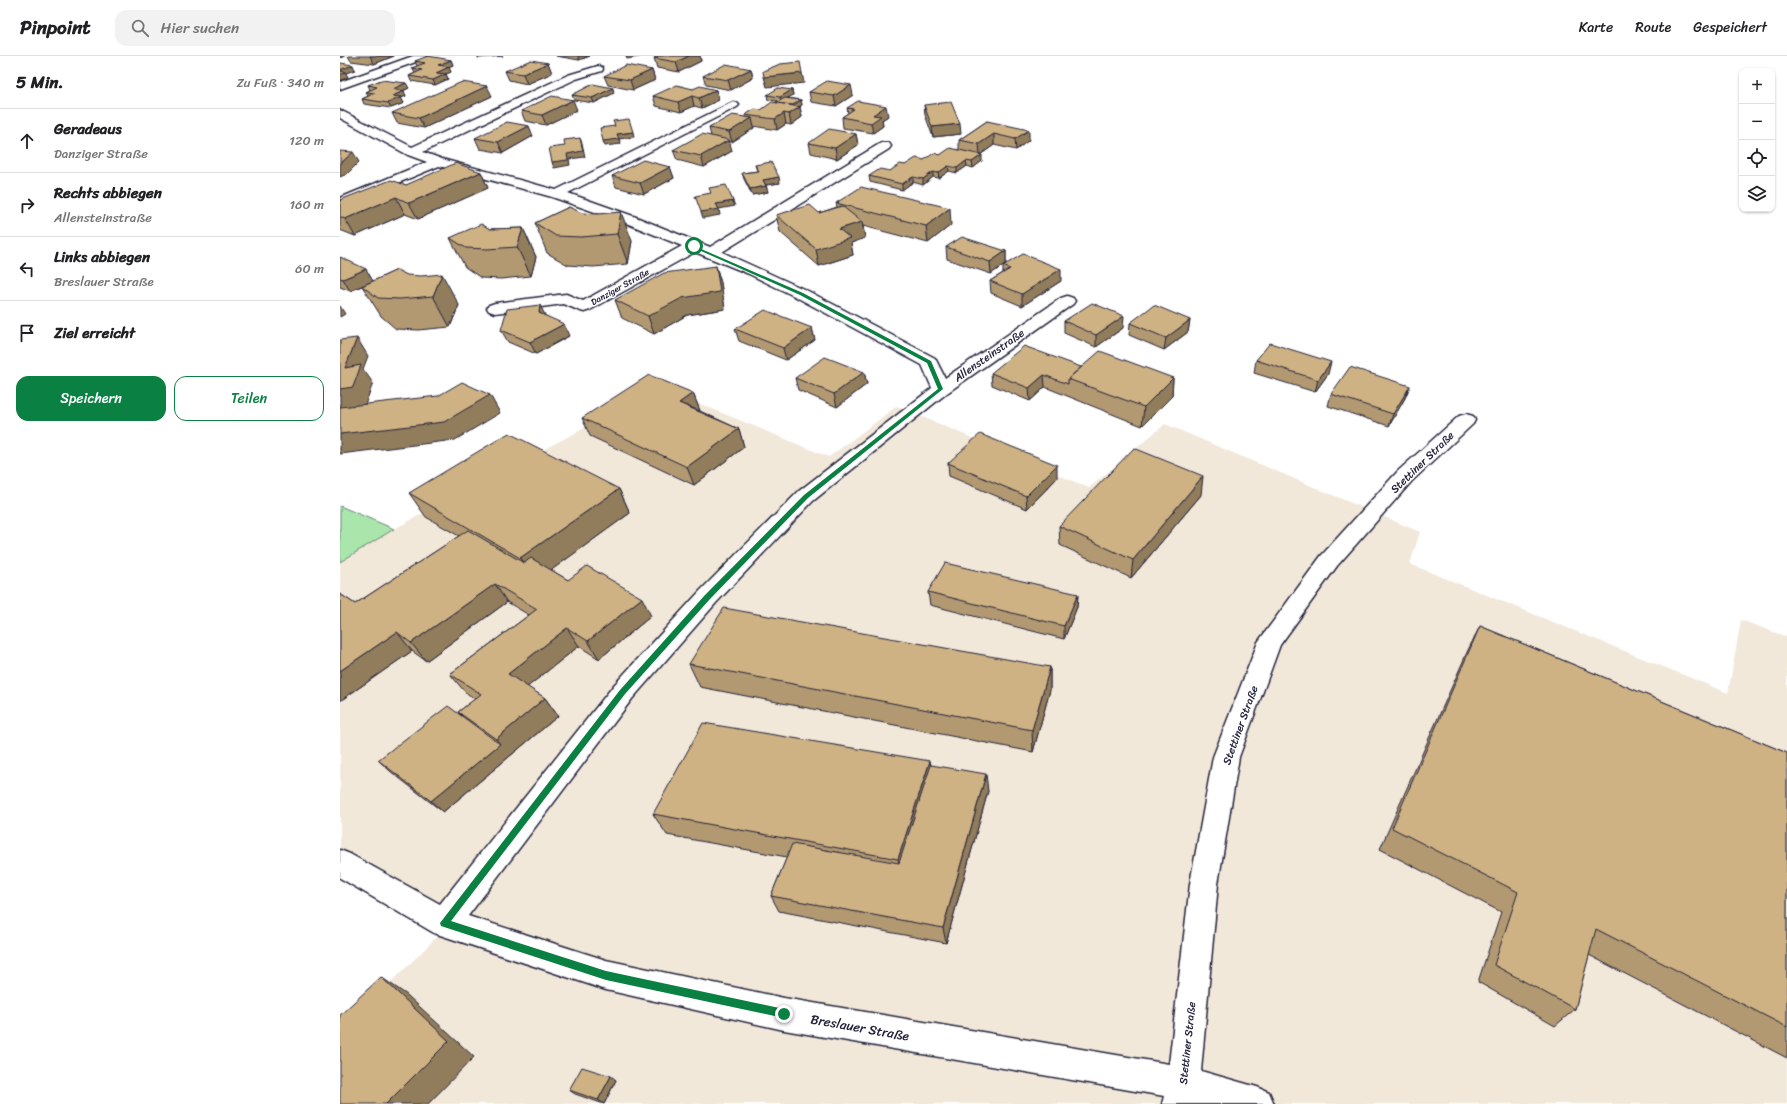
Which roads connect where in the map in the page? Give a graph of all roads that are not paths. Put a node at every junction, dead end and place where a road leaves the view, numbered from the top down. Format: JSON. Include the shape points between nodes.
{"nodes":[{"id":1,"x":423,"y":56,"type":"edge"},
{"id":2,"x":598,"y":69,"type":"dead end"},
{"id":3,"x":340,"y":86,"type":"edge"},
{"id":4,"x":733,"y":105,"type":"dead end"},
{"id":5,"x":340,"y":113,"type":"edge"},
{"id":6,"x":885,"y":146,"type":"dead end"},
{"id":7,"x":412,"y":152,"type":"junction"},
{"id":8,"x":438,"y":162,"type":"junction"},
{"id":9,"x":557,"y":194,"type":"junction"},
{"id":10,"x":340,"y":203,"type":"edge"},
{"id":11,"x":694,"y":246,"type":"junction"},
{"id":12,"x":711,"y":253,"type":"junction"},
{"id":13,"x":1067,"y":301,"type":"dead end"},
{"id":14,"x":495,"y":308,"type":"dead end"},
{"id":15,"x":941,"y":389,"type":"junction"},
{"id":16,"x":1466,"y":420,"type":"dead end"},
{"id":17,"x":340,"y":864,"type":"edge"},
{"id":18,"x":444,"y":923,"type":"junction"},
{"id":19,"x":1181,"y":1093,"type":"edge"},
{"id":20,"x":1257,"y":1104,"type":"edge"}],
"edges":[{"from":1,"to":3,"type":"street"},
{"from":2,"to":7,"type":"street","via":[[572,77]]},
{"from":4,"to":9,"type":"street"},
{"from":5,"to":7,"type":"street"},
{"from":6,"to":12,"type":"street"},
{"from":7,"to":8,"type":"street"},
{"from":8,"to":9,"type":"street"},
{"from":8,"to":10,"type":"street"},
{"from":9,"to":11,"type":"street"},
{"from":11,"to":12,"type":"street"},
{"from":11,"to":14,"type":"street","name":"Danziger Straße","via":[[584,307],[566,299]]},
{"from":12,"to":15,"type":"street","via":[[802,294],[929,362]]},
{"from":13,"to":15,"type":"street","name":"Allensteinstraße"},
{"from":15,"to":18,"type":"street","name":"Allensteinstraße","via":[[806,496],[708,597],[623,692]]},
{"from":16,"to":19,"type":"street","name":"Stettiner Straße","via":[[1405,476],[1329,561],[1270,642],[1226,757],[1204,884]]},
{"from":17,"to":18,"type":"street","name":"Breslauer Straße"},
{"from":18,"to":19,"type":"street","name":"Breslauer Straße","via":[[613,977],[784,1014]]},
{"from":19,"to":20,"type":"street","name":"Breslauer Straße"}]}
